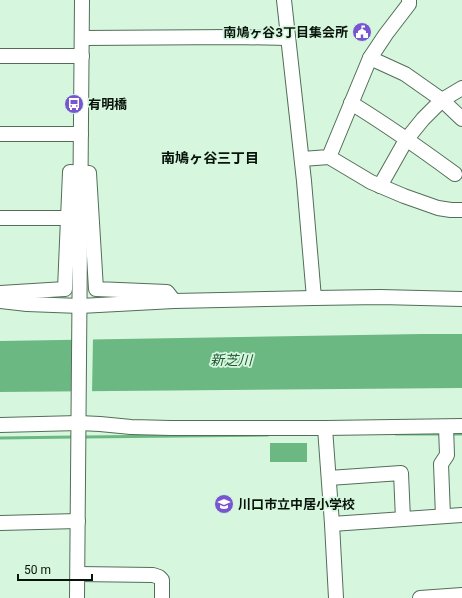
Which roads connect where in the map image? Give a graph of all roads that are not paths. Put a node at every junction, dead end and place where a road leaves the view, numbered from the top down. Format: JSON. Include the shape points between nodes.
{"nodes":[{"id":1,"x":82,"y":0,"type":"edge"},
{"id":2,"x":284,"y":0,"type":"edge"},
{"id":3,"x":409,"y":0,"type":"edge"},
{"id":4,"x":82,"y":38,"type":"junction"},
{"id":5,"x":288,"y":38,"type":"junction"},
{"id":6,"x":0,"y":56,"type":"edge"},
{"id":7,"x":82,"y":56,"type":"junction"},
{"id":8,"x":370,"y":58,"type":"junction"},
{"id":9,"x":462,"y":88,"type":"edge"},
{"id":10,"x":442,"y":100,"type":"junction"},
{"id":11,"x":351,"y":103,"type":"junction"},
{"id":12,"x":462,"y":119,"type":"edge"},
{"id":13,"x":0,"y":134,"type":"edge"},
{"id":14,"x":81,"y":134,"type":"junction"},
{"id":15,"x":406,"y":140,"type":"junction"},
{"id":16,"x":328,"y":157,"type":"junction"},
{"id":17,"x":302,"y":159,"type":"junction"},
{"id":18,"x":81,"y":172,"type":"junction"},
{"id":19,"x":455,"y":174,"type":"dead end"},
{"id":20,"x":380,"y":186,"type":"junction"},
{"id":21,"x":462,"y":210,"type":"edge"},
{"id":22,"x":0,"y":218,"type":"edge"},
{"id":23,"x":68,"y":218,"type":"junction"},
{"id":24,"x":0,"y":293,"type":"edge"},
{"id":25,"x":314,"y":298,"type":"junction"},
{"id":26,"x":462,"y":299,"type":"edge"},
{"id":27,"x":0,"y":301,"type":"edge"},
{"id":28,"x":174,"y":301,"type":"junction"},
{"id":29,"x":80,"y":309,"type":"junction"},
{"id":30,"x":79,"y":420,"type":"junction"},
{"id":31,"x":0,"y":425,"type":"edge"},
{"id":32,"x":462,"y":426,"type":"edge"},
{"id":33,"x":446,"y":427,"type":"junction"},
{"id":34,"x":325,"y":428,"type":"junction"},
{"id":35,"x":328,"y":478,"type":"junction"},
{"id":36,"x":462,"y":515,"type":"edge"},
{"id":37,"x":443,"y":516,"type":"junction"},
{"id":38,"x":403,"y":519,"type":"junction"},
{"id":39,"x":78,"y":521,"type":"junction"},
{"id":40,"x":0,"y":523,"type":"edge"},
{"id":41,"x":332,"y":524,"type":"junction"},
{"id":42,"x":78,"y":574,"type":"junction"},
{"id":43,"x":462,"y":595,"type":"edge"},
{"id":44,"x":77,"y":598,"type":"edge"},
{"id":45,"x":162,"y":598,"type":"edge"},
{"id":46,"x":336,"y":598,"type":"edge"},
{"id":47,"x":420,"y":598,"type":"edge"}],
"edges":[{"from":1,"to":4,"type":"street"},
{"from":2,"to":5,"type":"street"},
{"from":3,"to":8,"type":"street"},
{"from":4,"to":5,"type":"street"},
{"from":4,"to":7,"type":"street"},
{"from":5,"to":17,"type":"street"},
{"from":6,"to":7,"type":"street"},
{"from":7,"to":14,"type":"street"},
{"from":8,"to":10,"type":"street","via":[[405,74]]},
{"from":8,"to":11,"type":"street"},
{"from":9,"to":10,"type":"street"},
{"from":10,"to":12,"type":"street"},
{"from":10,"to":15,"type":"street"},
{"from":11,"to":15,"type":"street"},
{"from":11,"to":16,"type":"street"},
{"from":13,"to":14,"type":"street"},
{"from":14,"to":18,"type":"street"},
{"from":15,"to":19,"type":"street"},
{"from":15,"to":20,"type":"street"},
{"from":16,"to":17,"type":"street"},
{"from":16,"to":20,"type":"street"},
{"from":17,"to":25,"type":"street"},
{"from":18,"to":23,"type":"street","via":[[70,172]]},
{"from":18,"to":28,"type":"street","via":[[89,173],[96,290],[167,292]]},
{"from":18,"to":29,"type":"street"},
{"from":20,"to":21,"type":"street","via":[[438,208]]},
{"from":22,"to":23,"type":"street"},
{"from":23,"to":24,"type":"street","via":[[65,289]]},
{"from":25,"to":26,"type":"street"},
{"from":25,"to":28,"type":"street"},
{"from":27,"to":29,"type":"street"},
{"from":28,"to":29,"type":"street"},
{"from":29,"to":30,"type":"street"},
{"from":30,"to":31,"type":"street"},
{"from":30,"to":34,"type":"street","via":[[171,428]]},
{"from":30,"to":39,"type":"street"},
{"from":32,"to":33,"type":"street"},
{"from":33,"to":34,"type":"street"},
{"from":33,"to":37,"type":"street","via":[[447,455],[441,464]]},
{"from":34,"to":35,"type":"street"},
{"from":35,"to":38,"type":"street","via":[[401,473]]},
{"from":35,"to":41,"type":"street"},
{"from":36,"to":37,"type":"street"},
{"from":37,"to":38,"type":"street"},
{"from":38,"to":41,"type":"street"},
{"from":39,"to":40,"type":"street"},
{"from":39,"to":42,"type":"street"},
{"from":41,"to":46,"type":"street"},
{"from":42,"to":44,"type":"street"},
{"from":42,"to":45,"type":"street","via":[[153,575],[162,580]]},
{"from":43,"to":47,"type":"street"}]}
